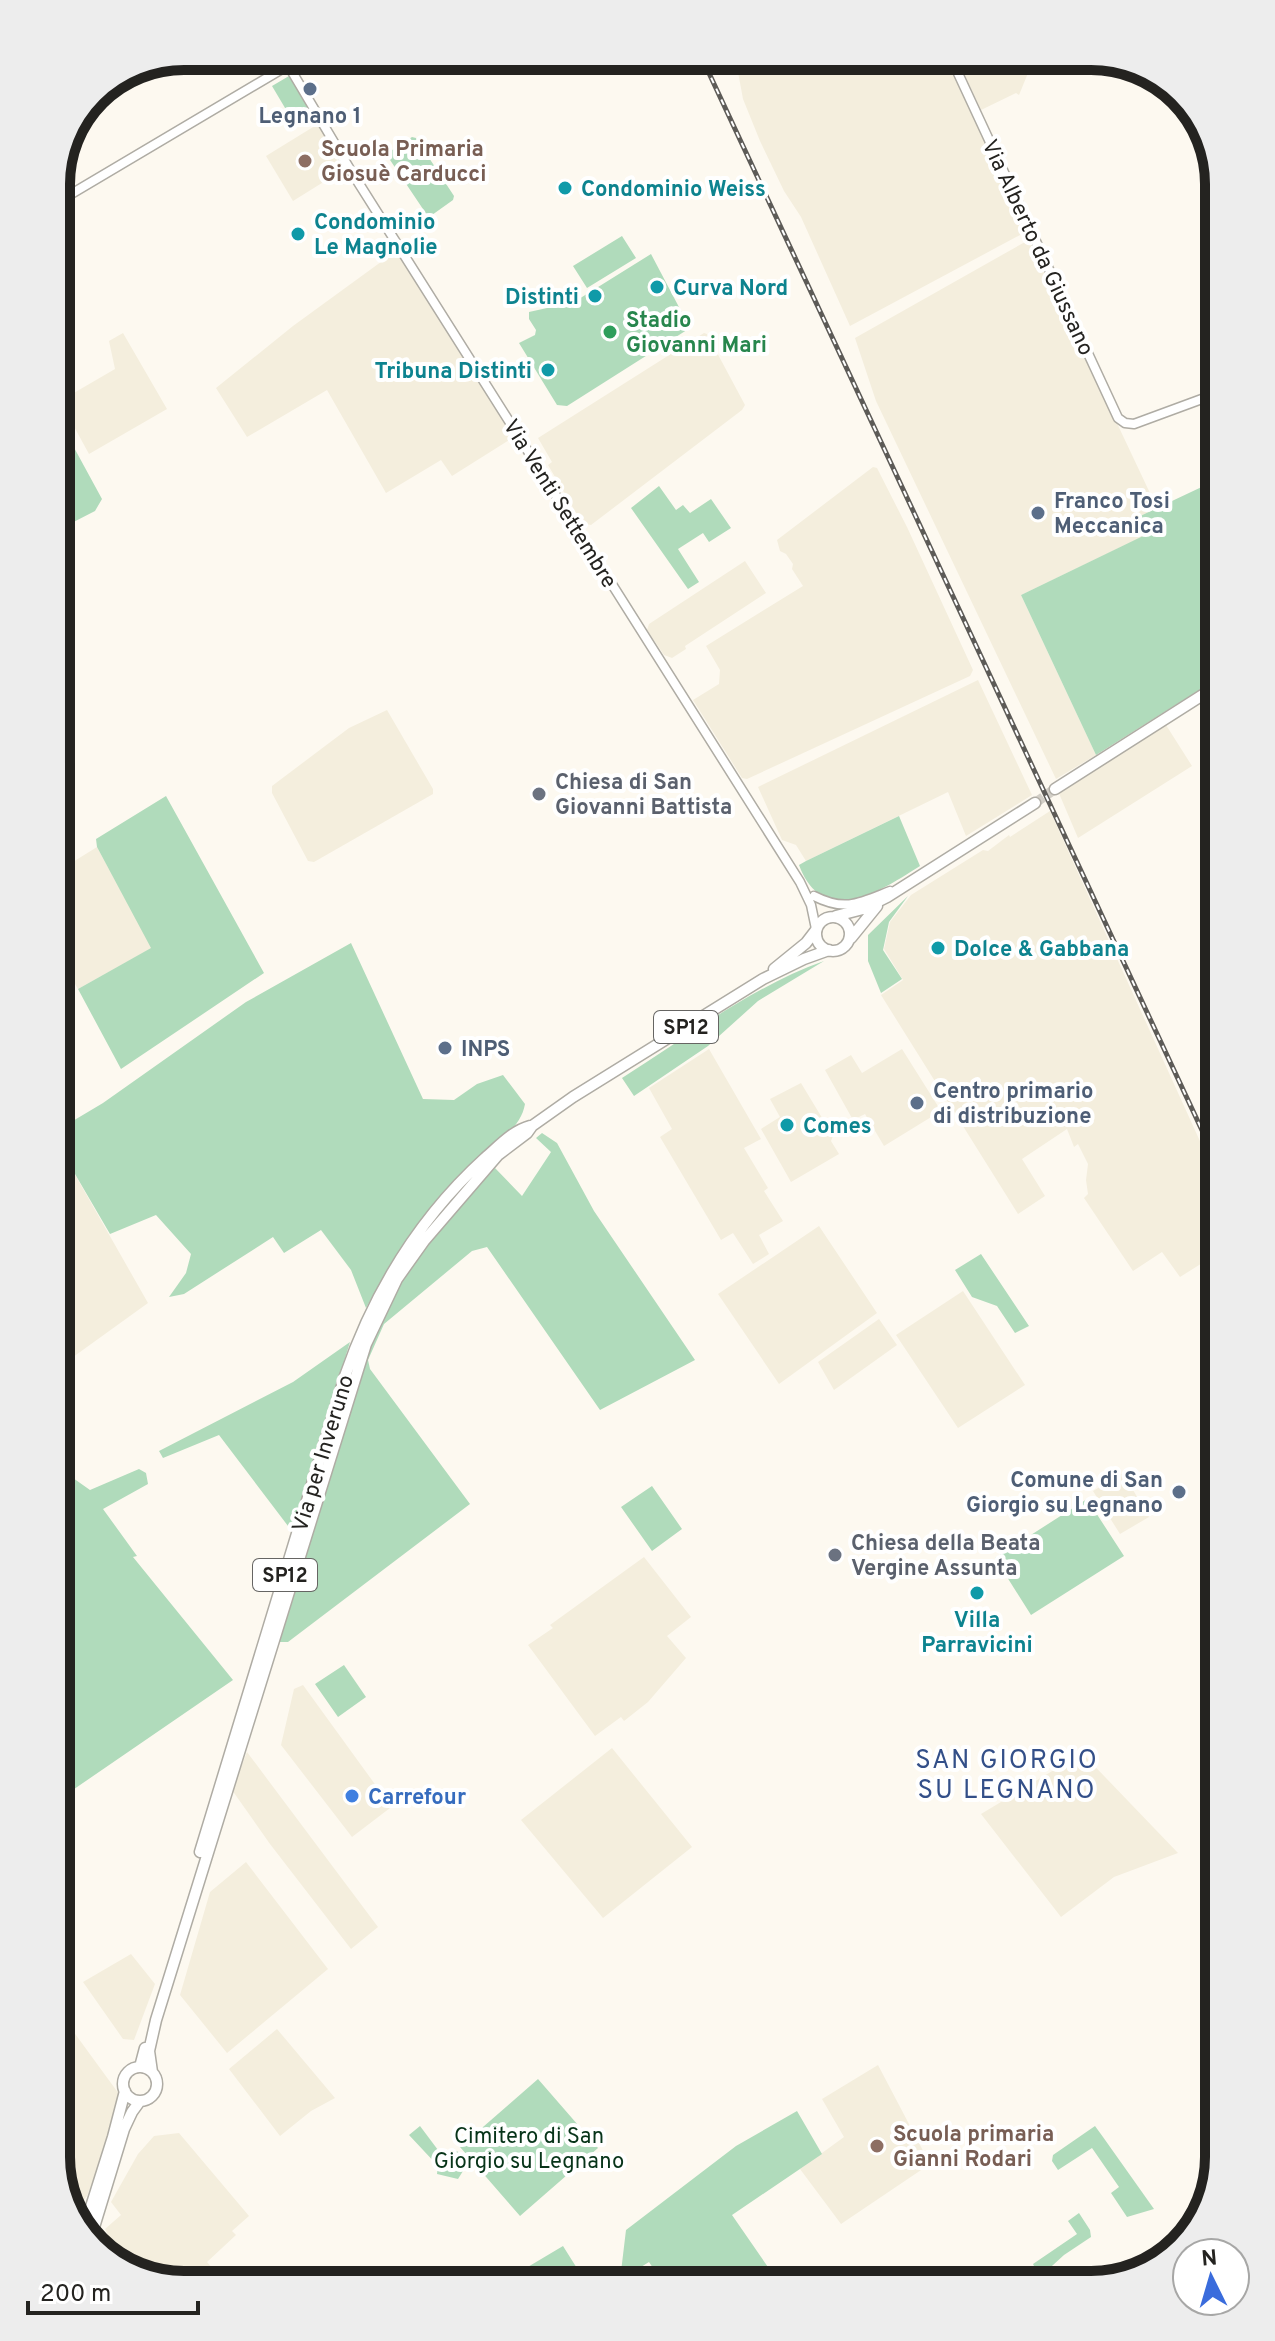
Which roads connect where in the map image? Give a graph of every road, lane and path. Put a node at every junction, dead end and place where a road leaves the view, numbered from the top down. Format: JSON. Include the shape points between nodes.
{"nodes":[{"id":1,"x":280,"y":70,"type":"edge"},
{"id":2,"x":291,"y":70,"type":"edge"},
{"id":3,"x":957,"y":70,"type":"edge"},
{"id":4,"x":70,"y":195,"type":"edge"},
{"id":5,"x":1205,"y":398,"type":"edge"},
{"id":6,"x":1205,"y":693,"type":"edge"},
{"id":7,"x":1055,"y":789,"type":"tunnel mouth"},
{"id":8,"x":1035,"y":803,"type":"tunnel mouth"},
{"id":9,"x":800,"y":882,"type":"junction"},
{"id":10,"x":906,"y":885,"type":"junction"},
{"id":11,"x":814,"y":896,"type":"junction"},
{"id":12,"x":887,"y":897,"type":"junction"},
{"id":13,"x":834,"y":916,"type":"junction"},
{"id":14,"x":816,"y":930,"type":"junction"},
{"id":15,"x":851,"y":938,"type":"junction"},
{"id":16,"x":829,"y":950,"type":"junction"},
{"id":17,"x":763,"y":979,"type":"junction"},
{"id":18,"x":532,"y":1126,"type":"junction"},
{"id":19,"x":140,"y":2067,"type":"junction"},
{"id":20,"x":152,"y":2072,"type":"junction"},
{"id":21,"x":125,"y":2091,"type":"junction"},
{"id":22,"x":140,"y":2101,"type":"junction"},
{"id":23,"x":87,"y":2218,"type":"edge"},
{"id":24,"x":94,"y":2228,"type":"edge"}],
"edges":[{"from":1,"to":4,"type":"street"},
{"from":2,"to":9,"type":"street","name":"Via Venti Settembre"},
{"from":3,"to":5,"type":"street","name":"Via Alberto da Giussano","via":[[1117,415],[1125,423],[1137,424]]},
{"from":6,"to":7,"type":"main road"},
{"from":8,"to":10,"type":"main road"},
{"from":9,"to":11,"type":"street","name":"Via Venti Settembre"},
{"from":9,"to":14,"type":"street","name":"Via Venti Settembre"},
{"from":10,"to":11,"type":"street","via":[[845,906]]},
{"from":10,"to":12,"type":"main road"},
{"from":11,"to":13,"type":"street","name":"Via Venti Settembre"},
{"from":12,"to":13,"type":"main road"},
{"from":12,"to":15,"type":"main road"},
{"from":13,"to":14,"type":"main road","via":[[821,920]]},
{"from":13,"to":15,"type":"main road"},
{"from":14,"to":16,"type":"main road"},
{"from":14,"to":17,"type":"main road","name":"Via per Inveruno","number":"SP12"},
{"from":15,"to":16,"type":"main road","via":[[844,948]]},
{"from":16,"to":17,"type":"main road","name":"Via per Inveruno","number":"SP12"},
{"from":17,"to":18,"type":"main road","name":"Via per Inveruno","number":"SP12"},
{"from":18,"to":19,"type":"main road","name":"Via per Inveruno","number":"SP12","via":[[501,1144],[435,1210],[390,1275],[358,1340],[228,1757]]},
{"from":18,"to":20,"type":"main road","name":"Via per Inveruno","number":"SP12","via":[[498,1155],[424,1241],[397,1279],[366,1344],[156,2020],[149,2051]]},
{"from":19,"to":20,"type":"main road"},
{"from":19,"to":21,"type":"main road","via":[[125,2077]]},
{"from":20,"to":22,"type":"main road","via":[[155,2093]]},
{"from":21,"to":22,"type":"main road"},
{"from":21,"to":23,"type":"main road"},
{"from":22,"to":24,"type":"main road","via":[[124,2129]]}]}
